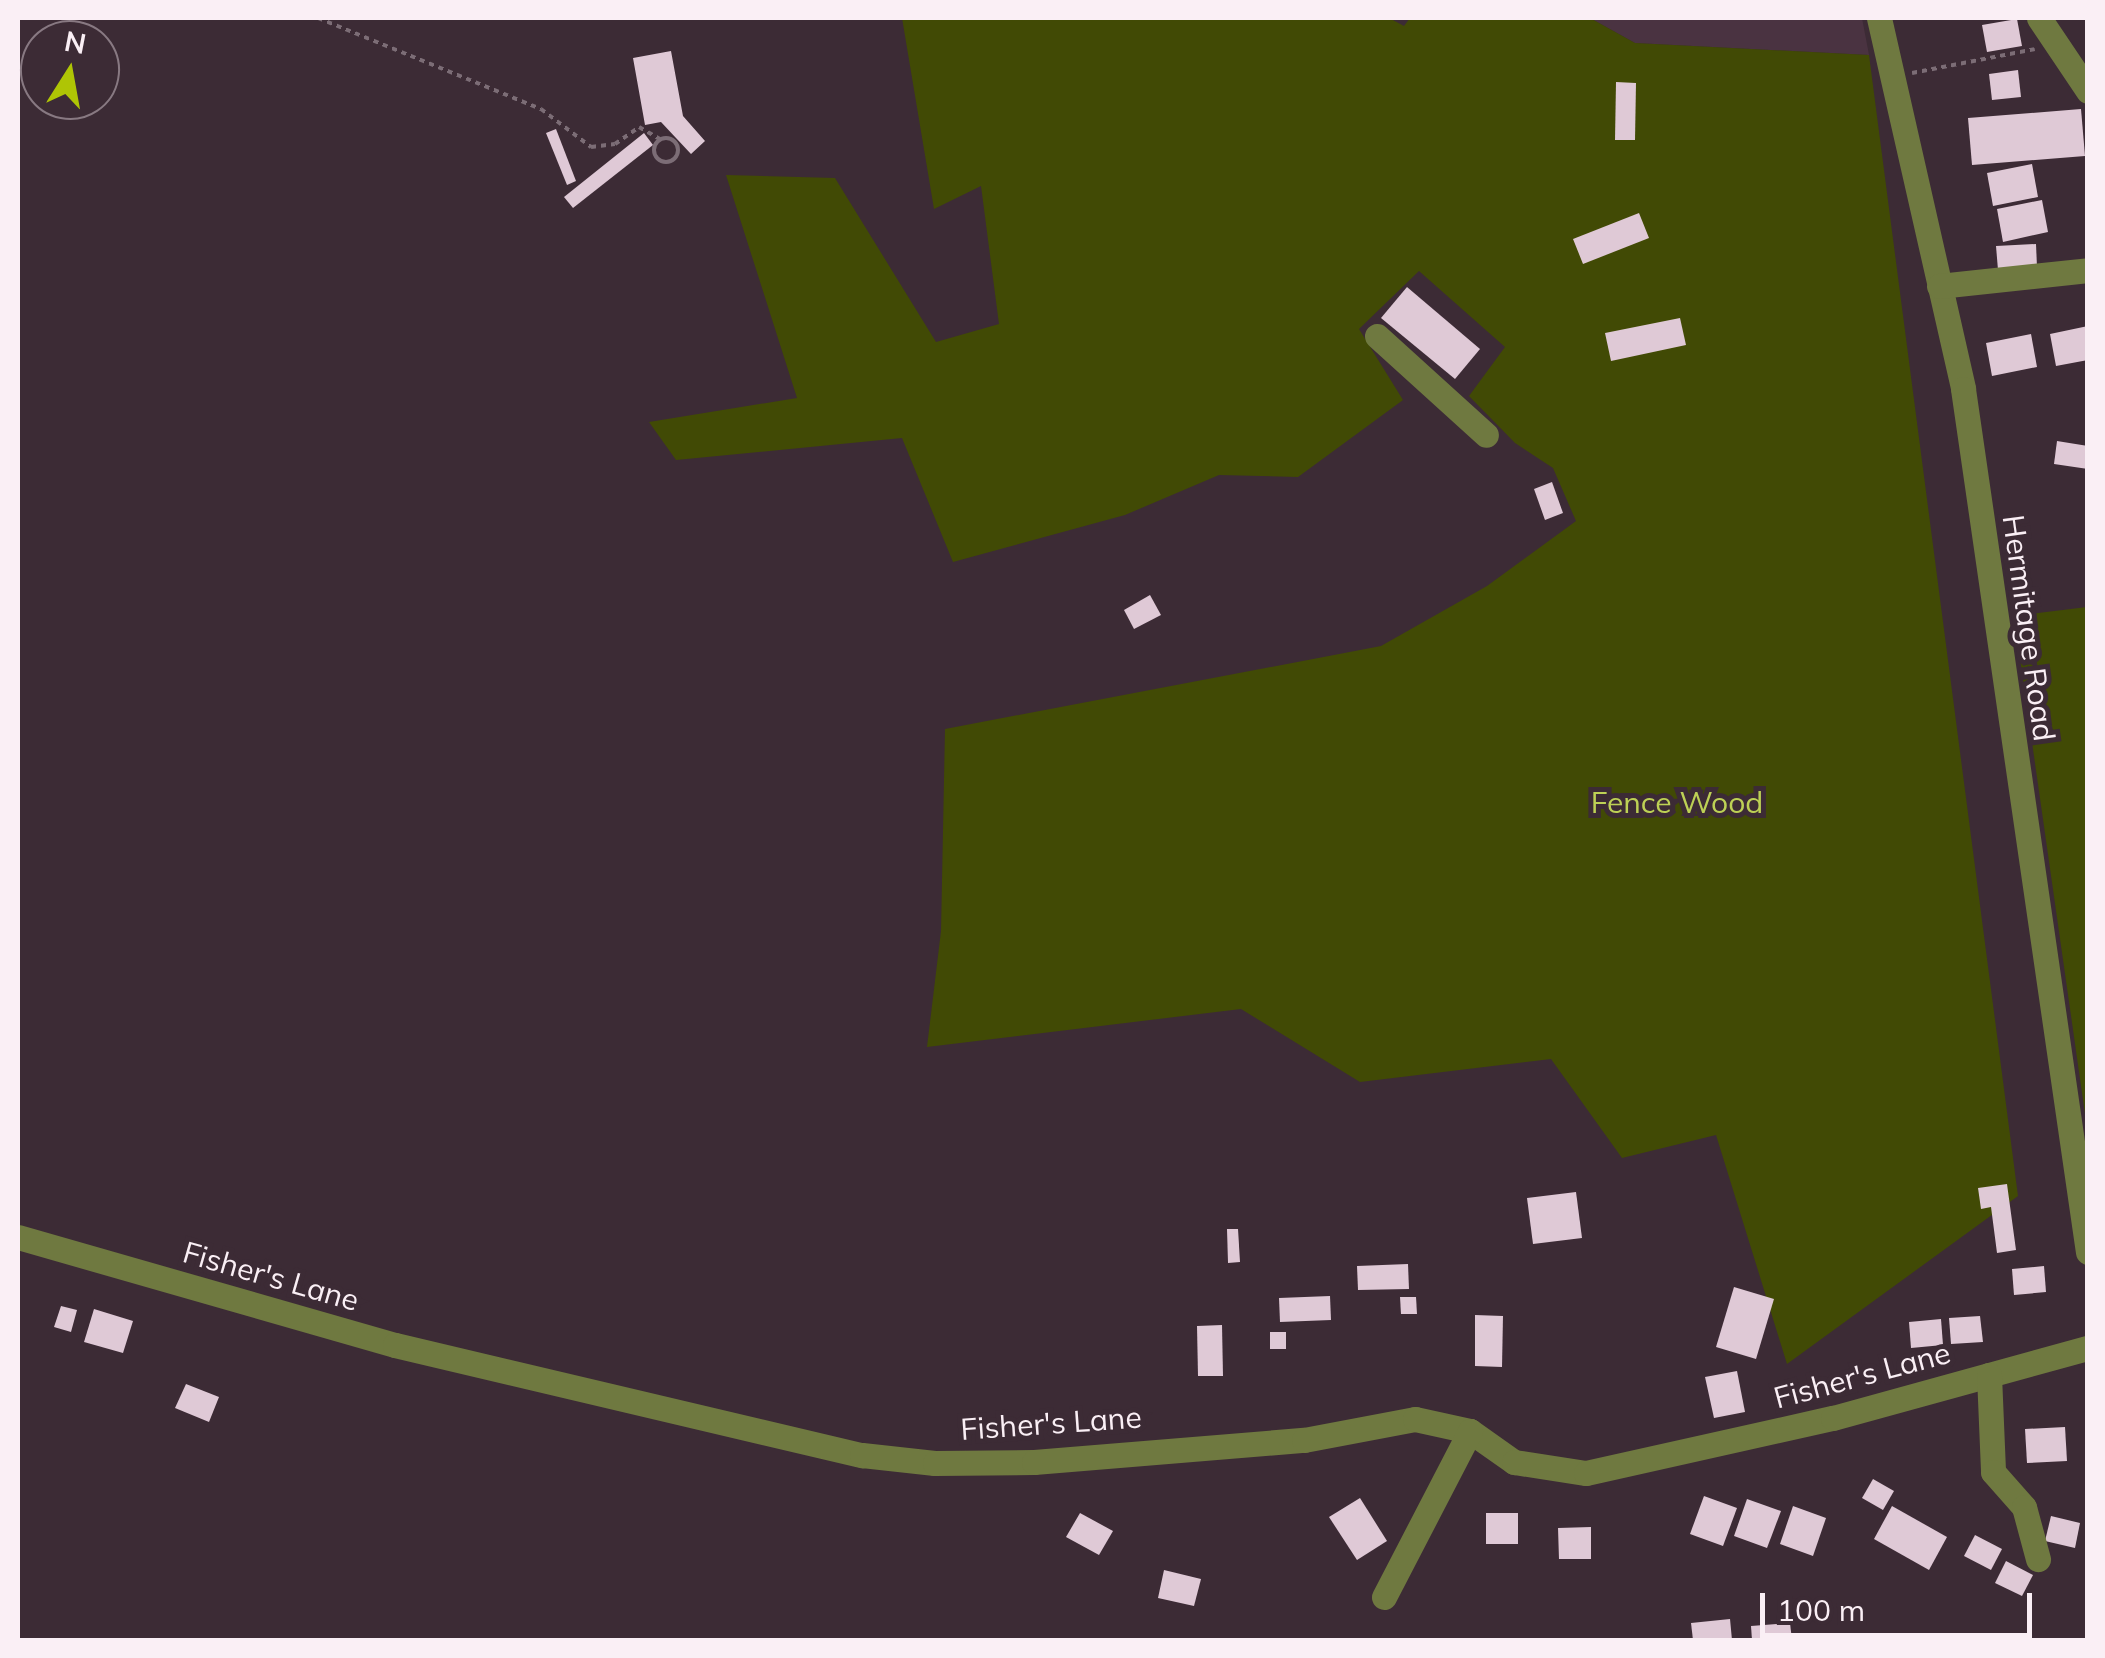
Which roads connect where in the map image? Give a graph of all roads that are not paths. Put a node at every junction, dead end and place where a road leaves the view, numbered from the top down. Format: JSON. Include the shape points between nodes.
{"nodes":[{"id":1,"x":1880,"y":18,"type":"edge"},
{"id":2,"x":2039,"y":18,"type":"edge"},
{"id":3,"x":2088,"y":91,"type":"edge"},
{"id":4,"x":2088,"y":270,"type":"edge"},
{"id":5,"x":1940,"y":286,"type":"junction"},
{"id":6,"x":1377,"y":336,"type":"dead end"},
{"id":7,"x":1486,"y":436,"type":"dead end"},
{"id":8,"x":18,"y":1237,"type":"edge"},
{"id":9,"x":2088,"y":1252,"type":"edge"},
{"id":10,"x":2088,"y":1348,"type":"edge"},
{"id":11,"x":1989,"y":1375,"type":"junction"},
{"id":12,"x":1470,"y":1431,"type":"junction"},
{"id":13,"x":2038,"y":1559,"type":"dead end"},
{"id":14,"x":1384,"y":1597,"type":"dead end"}],
"edges":[{"from":1,"to":5,"type":"street","name":"Hermitage Road"},
{"from":2,"to":3,"type":"street"},
{"from":4,"to":5,"type":"street"},
{"from":5,"to":9,"type":"street","name":"Hermitage Road","via":[[1963,389]]},
{"from":6,"to":7,"type":"street"},
{"from":8,"to":12,"type":"street","name":"Fisher's Lane","via":[[395,1345],[862,1455],[1034,1462],[1304,1440],[1416,1419]]},
{"from":10,"to":11,"type":"street","name":"Fisher's Lane"},
{"from":11,"to":12,"type":"street","name":"Fisher's Lane","via":[[1586,1473],[1514,1462]]},
{"from":11,"to":13,"type":"street","via":[[1992,1472],[2024,1507]]},
{"from":12,"to":14,"type":"street"}]}
